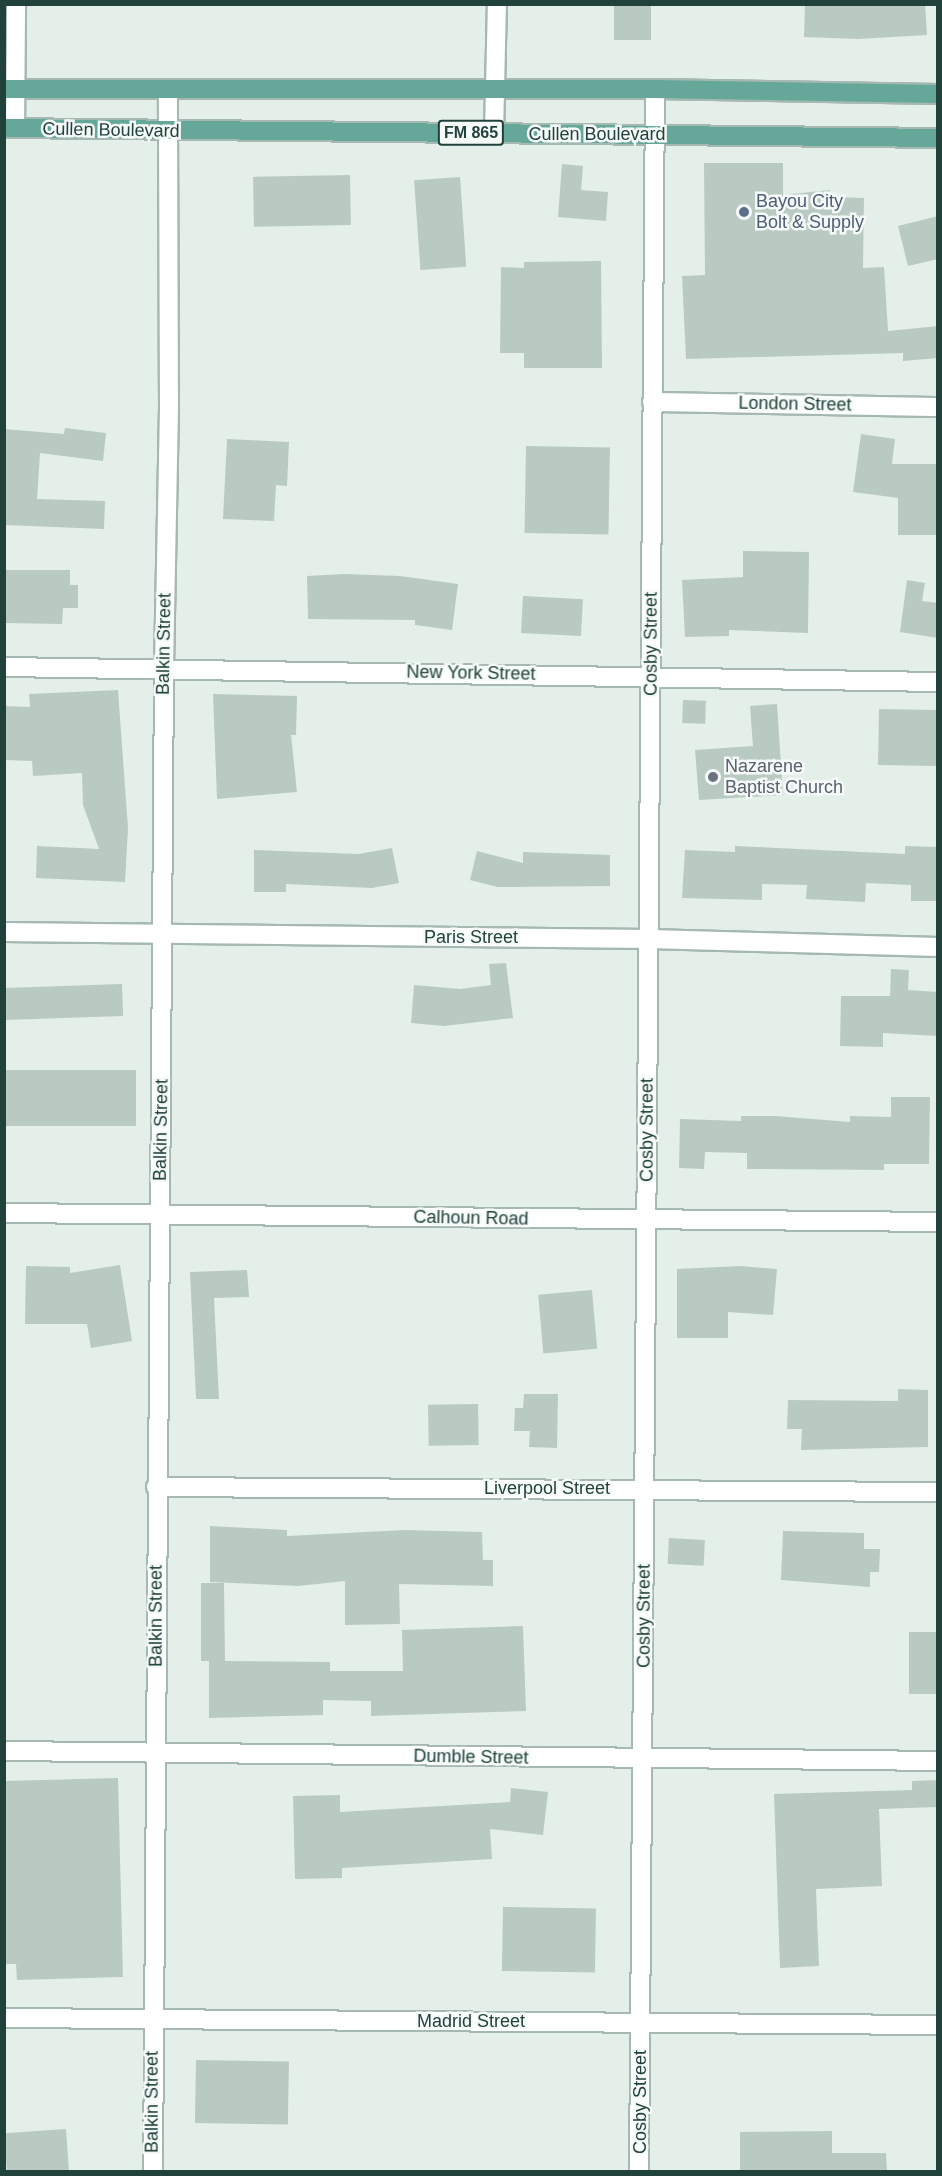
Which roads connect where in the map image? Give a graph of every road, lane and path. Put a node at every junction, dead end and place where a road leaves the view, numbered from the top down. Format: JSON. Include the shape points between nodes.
{"nodes":[{"id":1,"x":16,"y":4,"type":"edge"},
{"id":2,"x":497,"y":4,"type":"edge"},
{"id":3,"x":10,"y":89,"type":"edge"},
{"id":4,"x":168,"y":89,"type":"junction"},
{"id":5,"x":495,"y":89,"type":"junction"},
{"id":6,"x":655,"y":89,"type":"junction"},
{"id":7,"x":938,"y":94,"type":"edge"},
{"id":8,"x":10,"y":128,"type":"edge"},
{"id":9,"x":169,"y":131,"type":"junction"},
{"id":10,"x":494,"y":134,"type":"junction"},
{"id":11,"x":654,"y":134,"type":"junction"},
{"id":12,"x":938,"y":138,"type":"edge"},
{"id":13,"x":652,"y":402,"type":"junction"},
{"id":14,"x":938,"y":406,"type":"edge"},
{"id":15,"x":4,"y":666,"type":"edge"},
{"id":16,"x":164,"y":668,"type":"junction"},
{"id":17,"x":651,"y":676,"type":"junction"},
{"id":18,"x":938,"y":682,"type":"edge"},
{"id":19,"x":4,"y":932,"type":"edge"},
{"id":20,"x":162,"y":934,"type":"junction"},
{"id":21,"x":649,"y":939,"type":"junction"},
{"id":22,"x":938,"y":947,"type":"edge"},
{"id":23,"x":4,"y":1213,"type":"edge"},
{"id":24,"x":160,"y":1215,"type":"junction"},
{"id":25,"x":646,"y":1220,"type":"junction"},
{"id":26,"x":938,"y":1222,"type":"edge"},
{"id":27,"x":156,"y":1487,"type":"junction"},
{"id":28,"x":645,"y":1488,"type":"junction"},
{"id":29,"x":938,"y":1492,"type":"edge"},
{"id":30,"x":4,"y":1751,"type":"edge"},
{"id":31,"x":156,"y":1751,"type":"junction"},
{"id":32,"x":642,"y":1760,"type":"junction"},
{"id":33,"x":938,"y":1761,"type":"edge"},
{"id":34,"x":4,"y":2018,"type":"edge"},
{"id":35,"x":152,"y":2020,"type":"junction"},
{"id":36,"x":640,"y":2022,"type":"junction"},
{"id":37,"x":938,"y":2025,"type":"edge"},
{"id":38,"x":153,"y":2172,"type":"edge"},
{"id":39,"x":639,"y":2172,"type":"edge"}],
"edges":[{"from":1,"to":3,"type":"street"},
{"from":2,"to":5,"type":"street"},
{"from":3,"to":4,"type":"main road"},
{"from":3,"to":8,"type":"street"},
{"from":4,"to":5,"type":"main road"},
{"from":4,"to":9,"type":"street","name":"Balkin Street"},
{"from":5,"to":6,"type":"main road"},
{"from":5,"to":10,"type":"street"},
{"from":6,"to":7,"type":"main road"},
{"from":6,"to":11,"type":"street","name":"Cosby Street"},
{"from":8,"to":9,"type":"main road","name":"Cullen Boulevard","number":"FM 865"},
{"from":9,"to":10,"type":"main road","name":"Cullen Boulevard","number":"FM 865"},
{"from":9,"to":16,"type":"street","name":"Balkin Street","via":[[170,408]]},
{"from":10,"to":11,"type":"main road","name":"Cullen Boulevard","number":"FM 865"},
{"from":11,"to":12,"type":"main road","name":"Cullen Boulevard","number":"FM 865"},
{"from":11,"to":13,"type":"street","name":"Cosby Street"},
{"from":13,"to":14,"type":"street","name":"London Street"},
{"from":13,"to":17,"type":"street","name":"Cosby Street"},
{"from":15,"to":16,"type":"street","name":"New York Street"},
{"from":16,"to":17,"type":"street","name":"New York Street"},
{"from":16,"to":20,"type":"street","name":"Balkin Street"},
{"from":17,"to":18,"type":"street","name":"New York Street"},
{"from":17,"to":21,"type":"street","name":"Cosby Street"},
{"from":19,"to":20,"type":"street","name":"Paris Street"},
{"from":20,"to":21,"type":"street","name":"Paris Street"},
{"from":20,"to":24,"type":"street","name":"Balkin Street"},
{"from":21,"to":22,"type":"street","name":"Paris Street"},
{"from":21,"to":25,"type":"street","name":"Cosby Street"},
{"from":23,"to":24,"type":"street","name":"Calhoun Road"},
{"from":24,"to":25,"type":"street","name":"Calhoun Road"},
{"from":24,"to":27,"type":"street","name":"Balkin Street"},
{"from":25,"to":26,"type":"street","name":"Calhoun Road"},
{"from":25,"to":28,"type":"street","name":"Cosby Street"},
{"from":27,"to":28,"type":"street","name":"Liverpool Street"},
{"from":27,"to":31,"type":"street","name":"Balkin Street"},
{"from":28,"to":29,"type":"street","name":"Liverpool Street"},
{"from":28,"to":32,"type":"street","name":"Cosby Street"},
{"from":30,"to":31,"type":"street","name":"Dumble Street"},
{"from":31,"to":32,"type":"street","name":"Dumble Street"},
{"from":31,"to":35,"type":"street","name":"Balkin Street"},
{"from":32,"to":33,"type":"street","name":"Dumble Street"},
{"from":32,"to":36,"type":"street","name":"Cosby Street"},
{"from":34,"to":35,"type":"street","name":"Madrid Street"},
{"from":35,"to":36,"type":"street","name":"Madrid Street"},
{"from":35,"to":38,"type":"street","name":"Balkin Street"},
{"from":36,"to":37,"type":"street","name":"Madrid Street"},
{"from":36,"to":39,"type":"street","name":"Cosby Street"}]}
